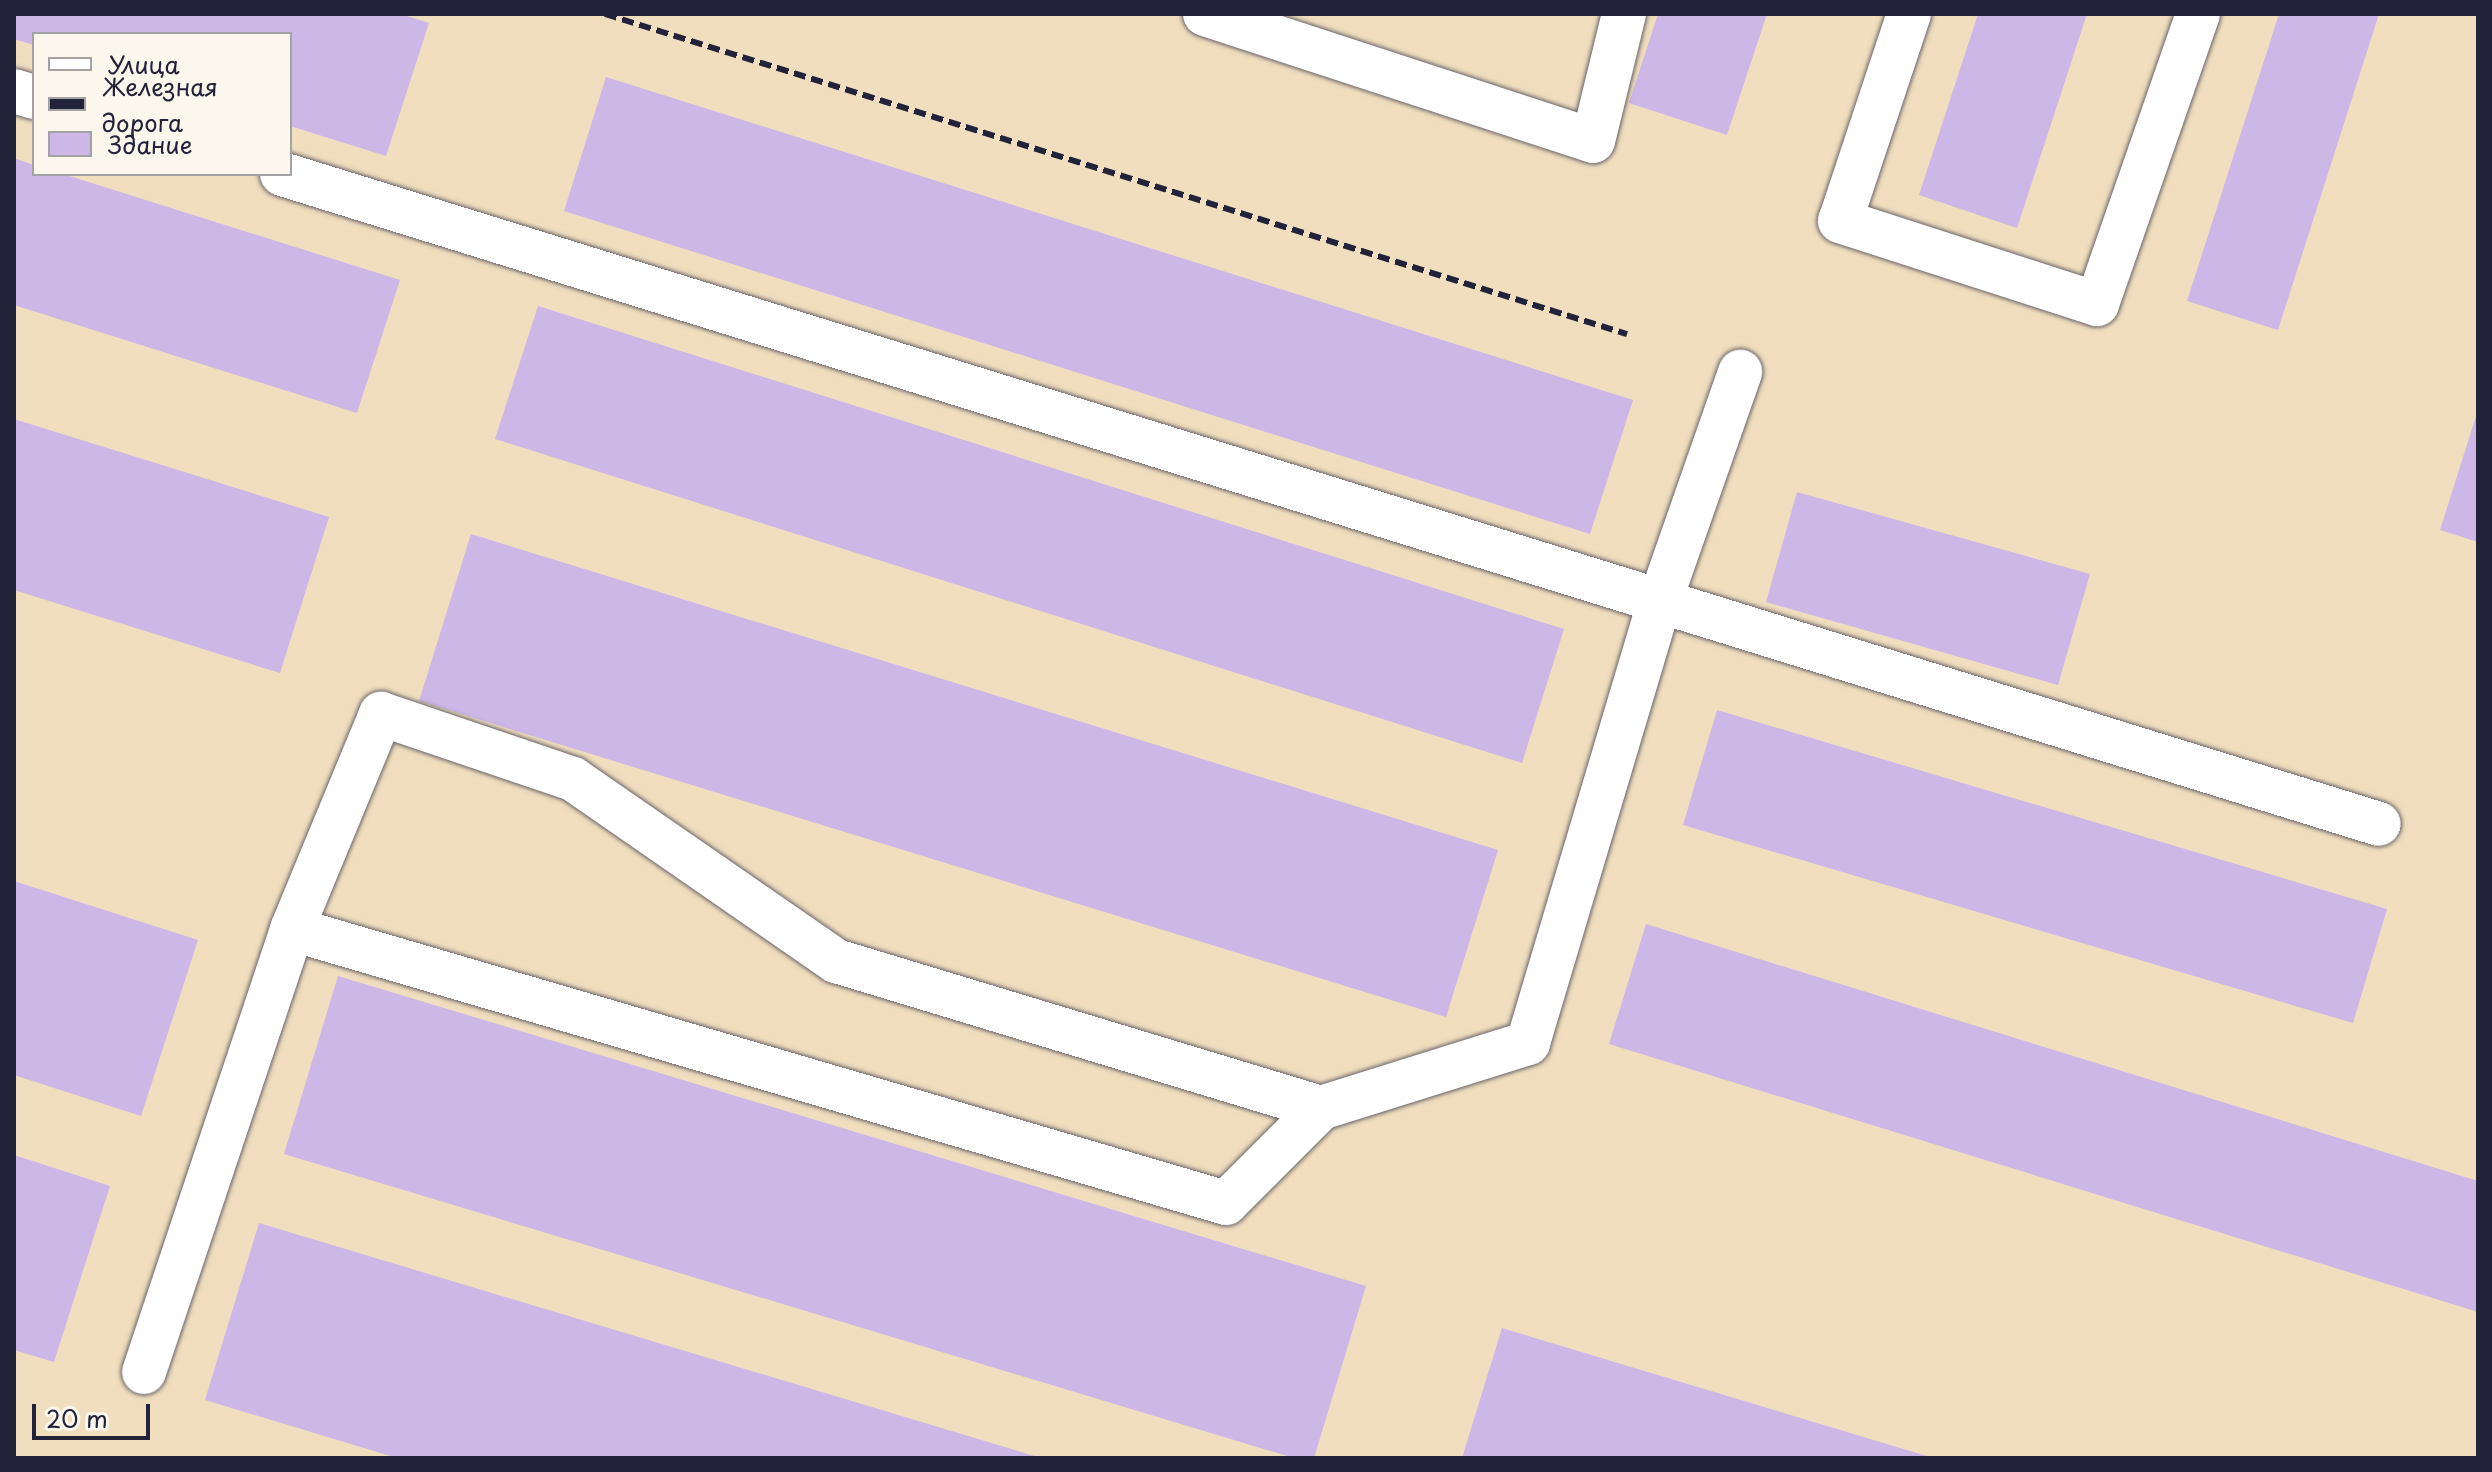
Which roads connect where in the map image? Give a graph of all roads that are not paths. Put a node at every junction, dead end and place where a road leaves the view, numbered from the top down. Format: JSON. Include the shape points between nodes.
{"nodes":[{"id":1,"x":1205,"y":14,"type":"edge"},
{"id":2,"x":1624,"y":14,"type":"edge"},
{"id":3,"x":1909,"y":14,"type":"edge"},
{"id":4,"x":2198,"y":14,"type":"edge"},
{"id":5,"x":288,"y":176,"type":"edge"},
{"id":6,"x":1740,"y":372,"type":"dead end"},
{"id":7,"x":1660,"y":601,"type":"junction"},
{"id":8,"x":2379,"y":824,"type":"dead end"},
{"id":9,"x":292,"y":929,"type":"junction"},
{"id":10,"x":1321,"y":1108,"type":"junction"},
{"id":11,"x":144,"y":1372,"type":"dead end"}],
"edges":[{"from":1,"to":2,"type":"lane","via":[[1593,141]]},
{"from":3,"to":4,"type":"lane","via":[[1840,221],[2097,304]]},
{"from":5,"to":7,"type":"lane"},
{"from":6,"to":7,"type":"lane"},
{"from":7,"to":8,"type":"lane"},
{"from":7,"to":10,"type":"lane","via":[[1528,1043]]},
{"from":9,"to":10,"type":"lane","via":[[1226,1203]]},
{"from":9,"to":10,"type":"lane","via":[[381,714],[573,779],[836,961]]},
{"from":9,"to":11,"type":"lane"}]}
